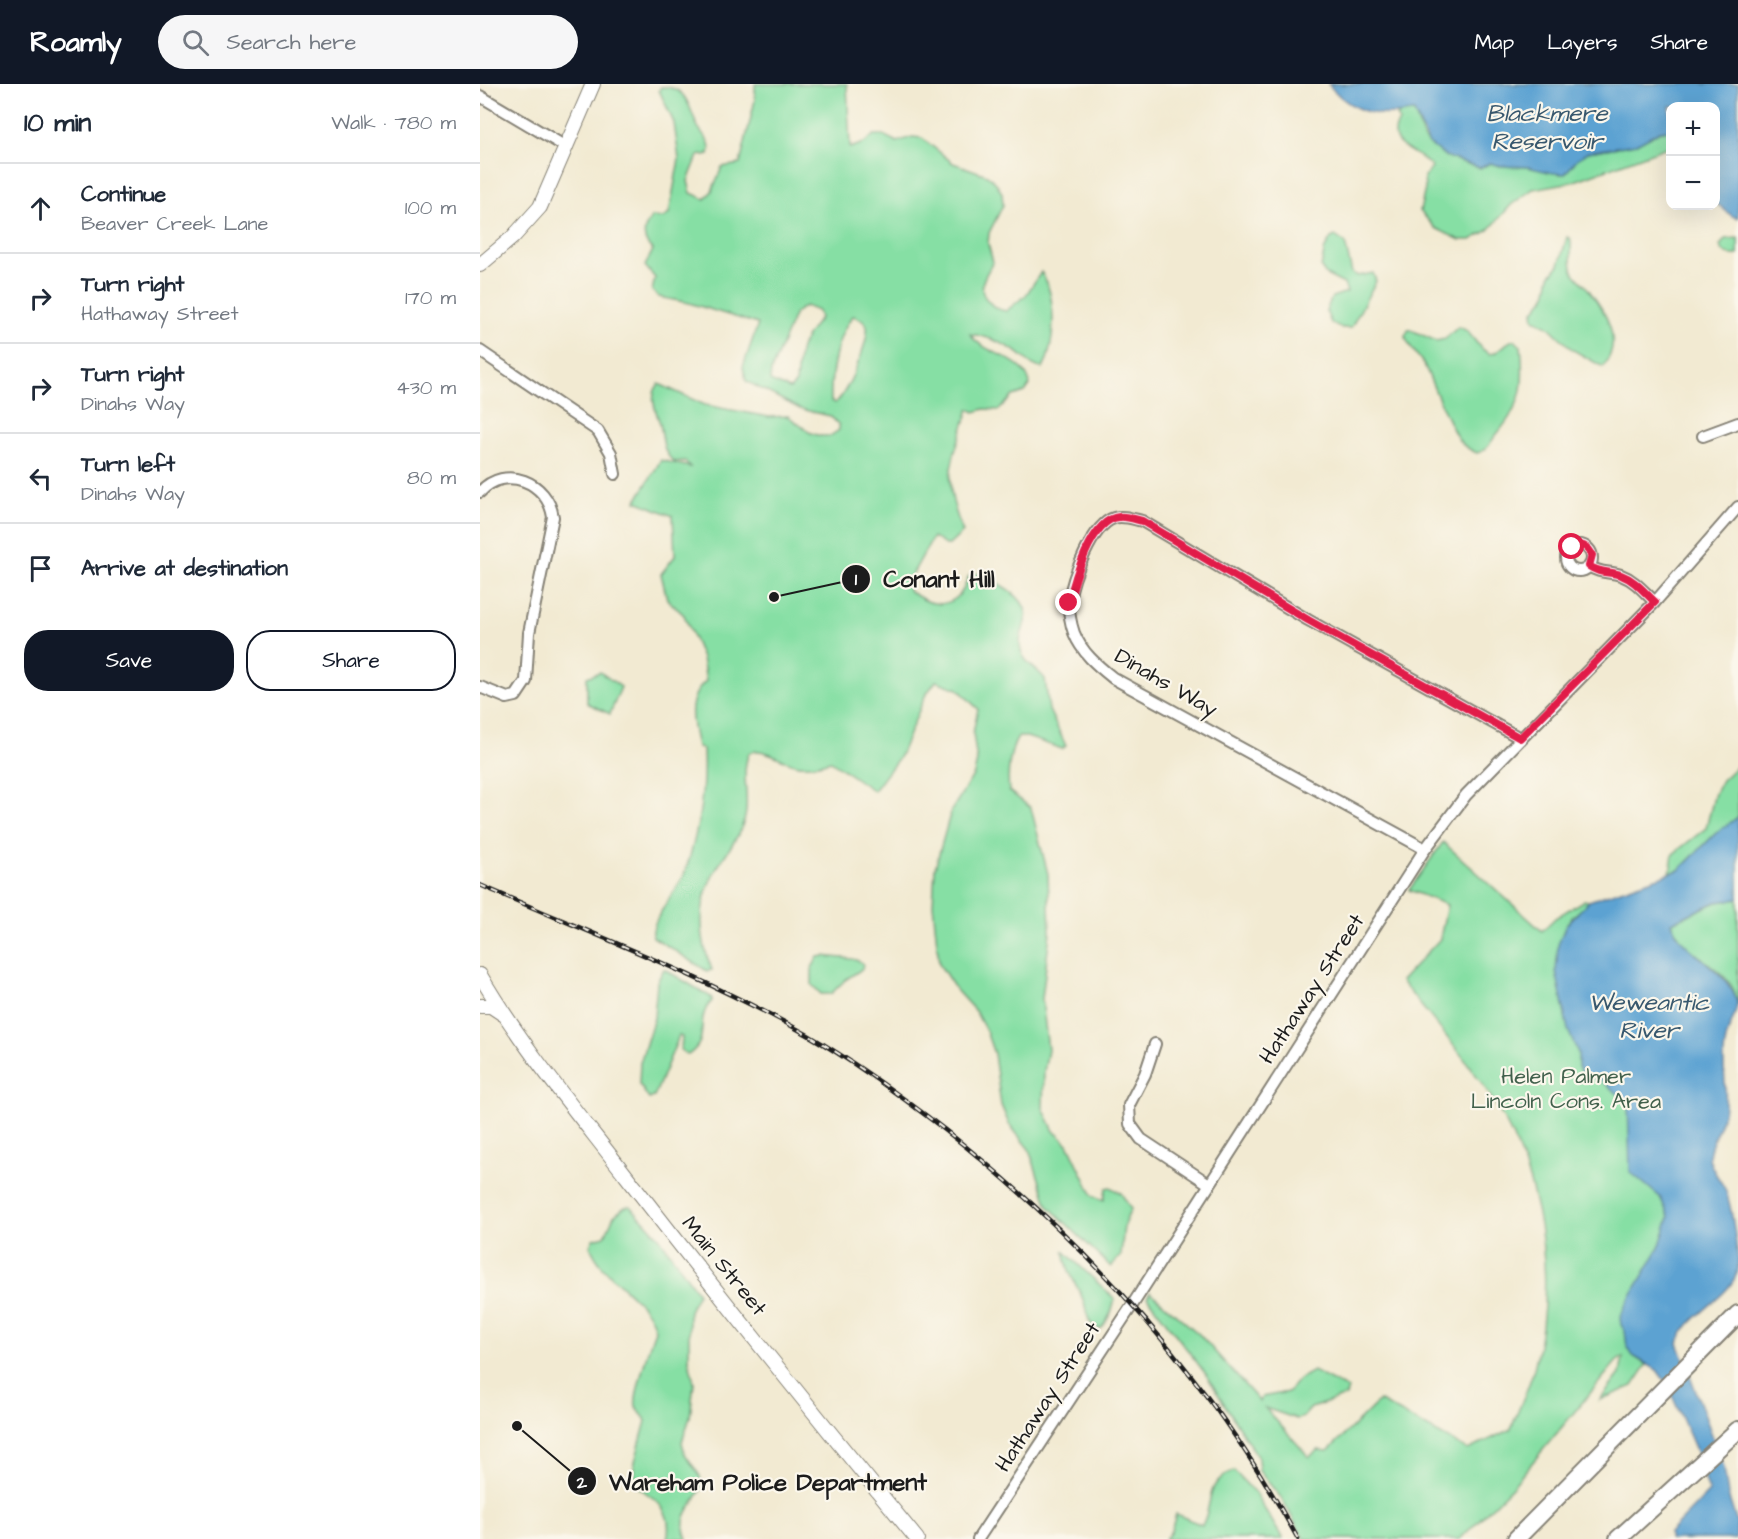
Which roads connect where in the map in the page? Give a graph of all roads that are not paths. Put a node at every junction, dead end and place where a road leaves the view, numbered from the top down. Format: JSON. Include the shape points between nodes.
{"nodes":[{"id":1,"x":593,"y":84,"type":"edge"},
{"id":2,"x":480,"y":96,"type":"edge"},
{"id":3,"x":566,"y":147,"type":"junction"},
{"id":4,"x":480,"y":265,"type":"edge"},
{"id":5,"x":480,"y":351,"type":"edge"},
{"id":6,"x":1738,"y":423,"type":"edge"},
{"id":7,"x":1703,"y":436,"type":"dead end"},
{"id":8,"x":615,"y":474,"type":"dead end"},
{"id":9,"x":480,"y":492,"type":"edge"},
{"id":10,"x":1738,"y":507,"type":"edge"},
{"id":11,"x":1589,"y":566,"type":"dead end"},
{"id":12,"x":1655,"y":602,"type":"junction"},
{"id":13,"x":480,"y":687,"type":"edge"},
{"id":14,"x":1520,"y":738,"type":"junction"},
{"id":15,"x":1425,"y":849,"type":"junction"},
{"id":16,"x":480,"y":975,"type":"edge"},
{"id":17,"x":480,"y":994,"type":"edge"},
{"id":18,"x":496,"y":1001,"type":"junction"},
{"id":19,"x":480,"y":1006,"type":"edge"},
{"id":20,"x":504,"y":1014,"type":"junction"},
{"id":21,"x":1155,"y":1044,"type":"dead end"},
{"id":22,"x":1209,"y":1184,"type":"junction"},
{"id":23,"x":1738,"y":1314,"type":"edge"},
{"id":24,"x":1733,"y":1435,"type":"edge"},
{"id":25,"x":917,"y":1539,"type":"edge"},
{"id":26,"x":978,"y":1539,"type":"edge"},
{"id":27,"x":1516,"y":1539,"type":"edge"},
{"id":28,"x":1618,"y":1539,"type":"edge"}],
"edges":[{"from":1,"to":3,"type":"main road"},
{"from":2,"to":3,"type":"street"},
{"from":3,"to":4,"type":"main road","via":[[540,207]]},
{"from":5,"to":8,"type":"street","via":[[598,431],[610,453]]},
{"from":6,"to":7,"type":"street"},
{"from":9,"to":13,"type":"street","via":[[502,479],[521,479],[547,499],[553,518],[529,633],[526,681],[516,696],[507,698]]},
{"from":10,"to":12,"type":"street","name":"Hathaway Street"},
{"from":11,"to":12,"type":"street","via":[[1629,579]]},
{"from":12,"to":14,"type":"street","name":"Hathaway Street"},
{"from":14,"to":15,"type":"street","name":"Hathaway Street","via":[[1466,795]]},
{"from":14,"to":15,"type":"street","name":"Dinahs Way","via":[[1308,620],[1142,521],[1118,517],[1106,523],[1076,571],[1069,603],[1074,632],[1093,662],[1113,678]]},
{"from":15,"to":22,"type":"street","name":"Hathaway Street"},
{"from":16,"to":18,"type":"main road","name":"Main Street"},
{"from":17,"to":18,"type":"main road"},
{"from":18,"to":20,"type":"main road","name":"Main Street"},
{"from":19,"to":20,"type":"main road","via":[[491,1006]]},
{"from":20,"to":25,"type":"main road","name":"Main Street","via":[[665,1226]]},
{"from":21,"to":22,"type":"street","via":[[1129,1105],[1130,1124],[1141,1139]]},
{"from":22,"to":26,"type":"street","name":"Hathaway Street"},
{"from":23,"to":27,"type":"highway"},
{"from":24,"to":28,"type":"highway"}]}
